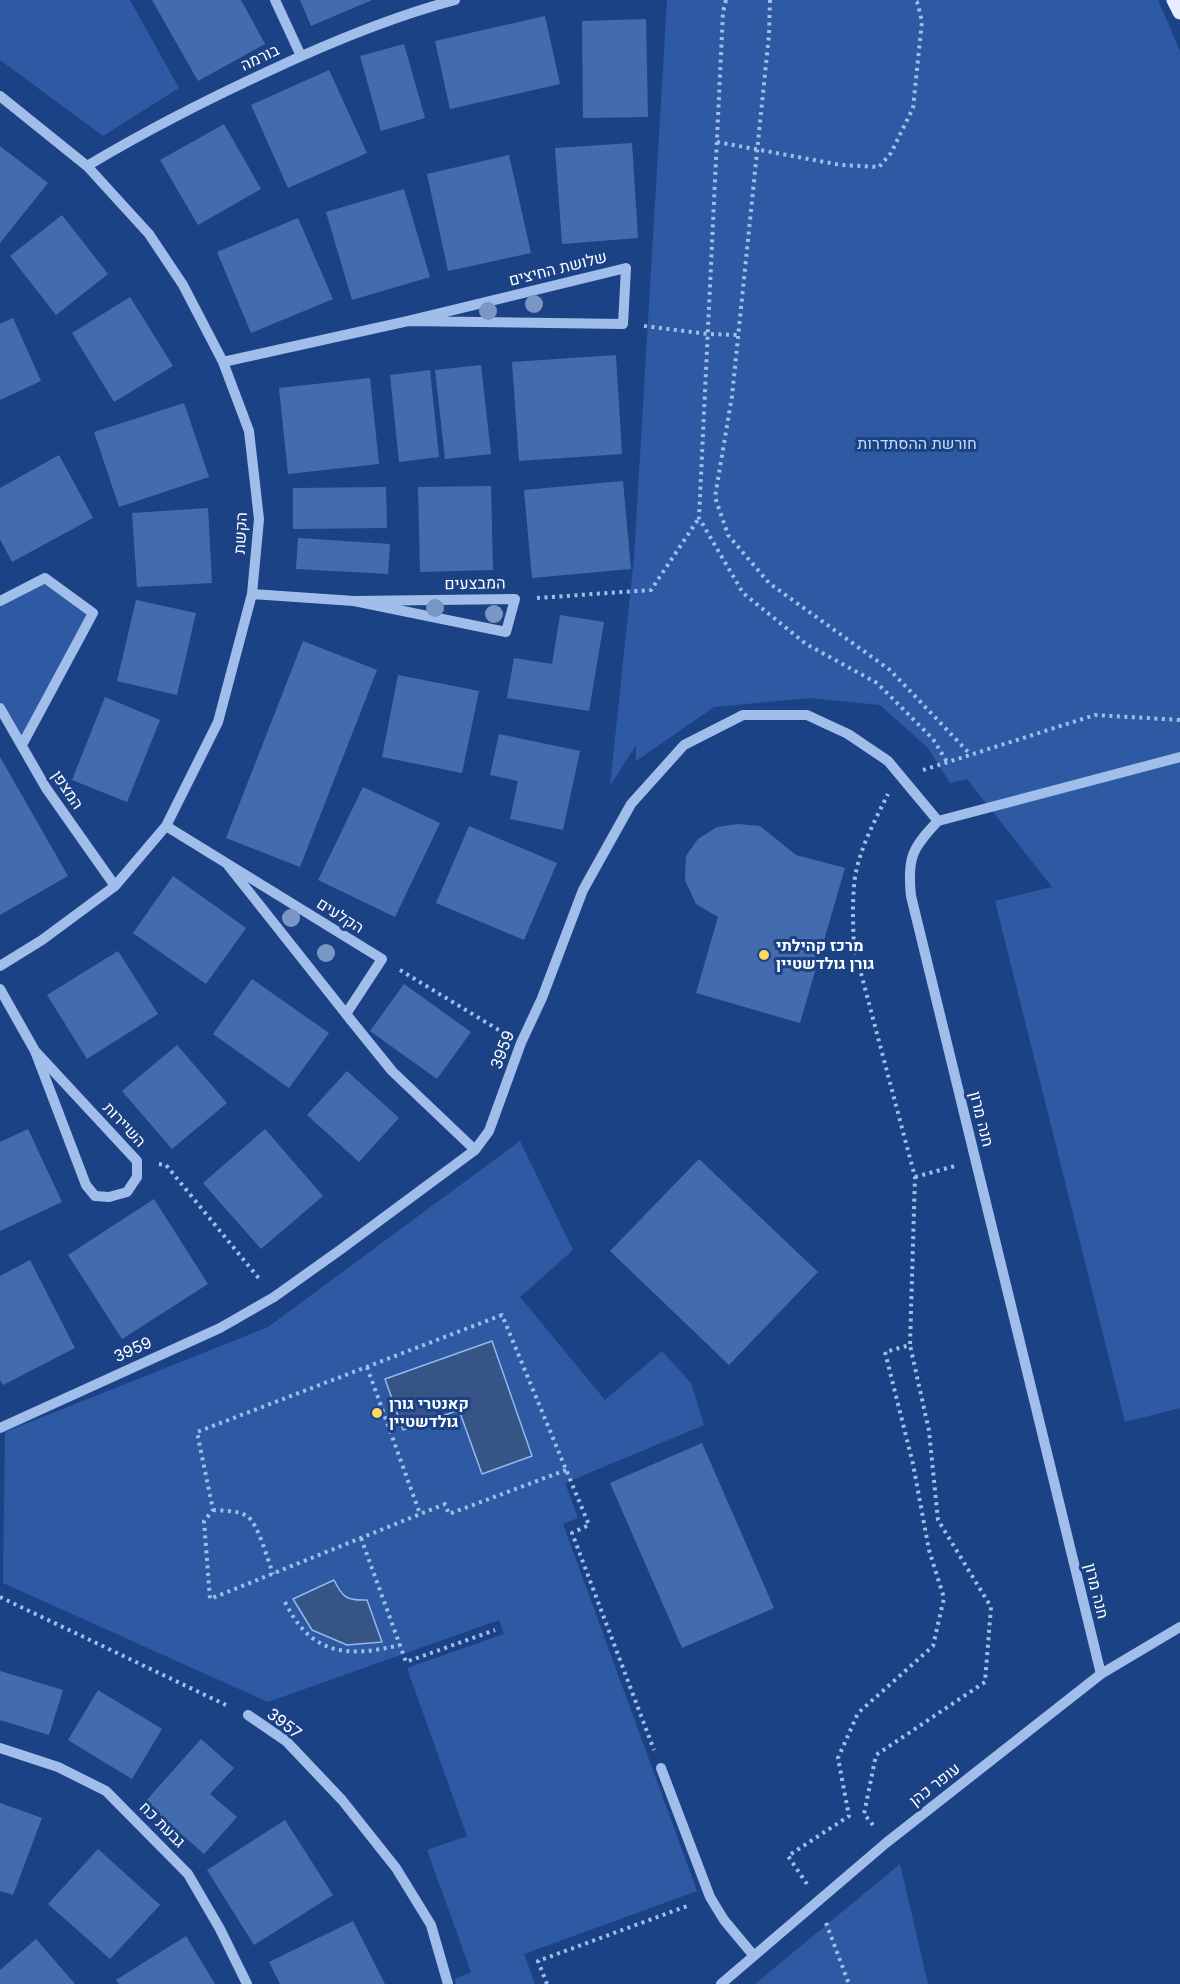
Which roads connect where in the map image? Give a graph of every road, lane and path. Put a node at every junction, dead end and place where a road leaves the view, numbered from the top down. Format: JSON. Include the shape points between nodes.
{"nodes":[{"id":1,"x":275,"y":0,"type":"edge"},
{"id":2,"x":455,"y":0,"type":"edge"},
{"id":3,"x":726,"y":0,"type":"edge"},
{"id":4,"x":770,"y":0,"type":"edge"},
{"id":5,"x":915,"y":0,"type":"edge"},
{"id":6,"x":1174,"y":0,"type":"edge"},
{"id":7,"x":1180,"y":12,"type":"edge"},
{"id":8,"x":301,"y":56,"type":"junction"},
{"id":9,"x":0,"y":96,"type":"edge"},
{"id":10,"x":717,"y":142,"type":"junction"},
{"id":11,"x":757,"y":149,"type":"junction"},
{"id":12,"x":87,"y":166,"type":"junction"},
{"id":13,"x":408,"y":321,"type":"junction"},
{"id":14,"x":623,"y":324,"type":"junction"},
{"id":15,"x":708,"y":334,"type":"junction"},
{"id":16,"x":738,"y":335,"type":"junction"},
{"id":17,"x":223,"y":362,"type":"junction"},
{"id":18,"x":699,"y":518,"type":"junction"},
{"id":19,"x":252,"y":594,"type":"junction"},
{"id":20,"x":515,"y":599,"type":"junction"},
{"id":21,"x":0,"y":601,"type":"edge"},
{"id":22,"x":354,"y":601,"type":"junction"},
{"id":23,"x":0,"y":708,"type":"edge"},
{"id":24,"x":1180,"y":720,"type":"edge"},
{"id":25,"x":22,"y":746,"type":"junction"},
{"id":26,"x":970,"y":754,"type":"junction"},
{"id":27,"x":1180,"y":757,"type":"edge"},
{"id":28,"x":947,"y":762,"type":"junction"},
{"id":29,"x":902,"y":778,"type":"junction"},
{"id":30,"x":938,"y":821,"type":"junction"},
{"id":31,"x":166,"y":826,"type":"junction"},
{"id":32,"x":226,"y":864,"type":"junction"},
{"id":33,"x":115,"y":886,"type":"junction"},
{"id":34,"x":382,"y":959,"type":"junction"},
{"id":35,"x":0,"y":966,"type":"edge"},
{"id":36,"x":0,"y":988,"type":"edge"},
{"id":37,"x":346,"y":1014,"type":"junction"},
{"id":38,"x":521,"y":1043,"type":"junction"},
{"id":39,"x":36,"y":1052,"type":"junction"},
{"id":40,"x":475,"y":1150,"type":"junction"},
{"id":41,"x":137,"y":1161,"type":"junction"},
{"id":42,"x":976,"y":1161,"type":"junction"},
{"id":43,"x":915,"y":1177,"type":"junction"},
{"id":44,"x":274,"y":1297,"type":"junction"},
{"id":45,"x":910,"y":1345,"type":"junction"},
{"id":46,"x":367,"y":1367,"type":"junction"},
{"id":47,"x":0,"y":1428,"type":"edge"},
{"id":48,"x":566,"y":1470,"type":"junction"},
{"id":49,"x":213,"y":1510,"type":"junction"},
{"id":50,"x":420,"y":1514,"type":"junction"},
{"id":51,"x":361,"y":1538,"type":"junction"},
{"id":52,"x":273,"y":1574,"type":"junction"},
{"id":53,"x":0,"y":1597,"type":"edge"},
{"id":54,"x":285,"y":1602,"type":"dead end"},
{"id":55,"x":1180,"y":1626,"type":"edge"},
{"id":56,"x":495,"y":1630,"type":"dead end"},
{"id":57,"x":400,"y":1645,"type":"junction"},
{"id":58,"x":1101,"y":1674,"type":"junction"},
{"id":59,"x":248,"y":1715,"type":"joint"},
{"id":60,"x":0,"y":1748,"type":"edge"},
{"id":61,"x":661,"y":1768,"type":"joint"},
{"id":62,"x":886,"y":1843,"type":"junction"},
{"id":63,"x":710,"y":1897,"type":"junction"},
{"id":64,"x":818,"y":1901,"type":"junction"},
{"id":65,"x":754,"y":1956,"type":"junction"},
{"id":66,"x":247,"y":1984,"type":"edge"},
{"id":67,"x":448,"y":1984,"type":"edge"},
{"id":68,"x":548,"y":1984,"type":"edge"},
{"id":69,"x":721,"y":1984,"type":"edge"},
{"id":70,"x":849,"y":1984,"type":"edge"}],
"edges":[{"from":1,"to":8,"type":"street"},
{"from":2,"to":8,"type":"street","name":"בורמה","via":[[364,28]]},
{"from":3,"to":10,"type":"path"},
{"from":4,"to":11,"type":"path"},
{"from":5,"to":11,"type":"path","via":[[922,21],[913,108],[891,153],[879,166],[841,165]]},
{"from":6,"to":7,"type":"main road"},
{"from":8,"to":12,"type":"street","name":"בורמה","via":[[143,132]]},
{"from":9,"to":12,"type":"street","name":"הקשת"},
{"from":10,"to":11,"type":"path"},
{"from":10,"to":15,"type":"path"},
{"from":11,"to":16,"type":"path"},
{"from":12,"to":17,"type":"street","name":"הקשת","via":[[149,234],[183,285]]},
{"from":13,"to":14,"type":"street","name":"שלושת החיצים"},
{"from":13,"to":14,"type":"street","name":"שלושת החיצים","via":[[626,268]]},
{"from":13,"to":17,"type":"street","name":"שלושת החיצים"},
{"from":14,"to":15,"type":"path"},
{"from":15,"to":16,"type":"path"},
{"from":15,"to":18,"type":"path"},
{"from":16,"to":26,"type":"path","via":[[715,497],[728,535],[769,583],[890,670]]},
{"from":17,"to":19,"type":"street","name":"הקשת","via":[[249,431],[259,519]]},
{"from":18,"to":20,"type":"path","via":[[651,590]]},
{"from":18,"to":28,"type":"path","via":[[743,593],[806,644],[877,683],[933,739]]},
{"from":19,"to":22,"type":"street","name":"המבצעים"},
{"from":19,"to":31,"type":"street","name":"הקשת","via":[[218,722]]},
{"from":20,"to":22,"type":"street","name":"המבצעים"},
{"from":20,"to":22,"type":"street","name":"המבצעים","via":[[506,632]]},
{"from":21,"to":25,"type":"street","via":[[45,578],[93,613]]},
{"from":23,"to":25,"type":"street","name":"המצפן"},
{"from":24,"to":26,"type":"path","via":[[1095,715]]},
{"from":25,"to":33,"type":"street","name":"המצפן","via":[[46,788]]},
{"from":26,"to":28,"type":"path"},
{"from":27,"to":30,"type":"street"},
{"from":28,"to":29,"type":"path"},
{"from":29,"to":30,"type":"street","name":"3959"},
{"from":29,"to":38,"type":"street","name":"3959","via":[[888,762],[848,734],[807,714],[743,715],[684,745],[632,804],[583,890]]},
{"from":29,"to":43,"type":"path","via":[[889,793],[870,829],[856,875],[852,914],[854,947]]},
{"from":30,"to":42,"type":"street","name":"חנה מרון","via":[[920,839],[908,868],[911,896]]},
{"from":31,"to":32,"type":"street","name":"הקלעים"},
{"from":31,"to":33,"type":"street","name":"הקשת"},
{"from":32,"to":34,"type":"street","name":"הקלעים"},
{"from":32,"to":37,"type":"street","name":"הקלעים"},
{"from":33,"to":35,"type":"street","name":"הקשת"},
{"from":34,"to":37,"type":"street"},
{"from":34,"to":38,"type":"path"},
{"from":36,"to":39,"type":"street","name":"השיירות"},
{"from":37,"to":40,"type":"street","name":"הקלעים","via":[[392,1071]]},
{"from":38,"to":40,"type":"street","name":"3959","via":[[489,1131]]},
{"from":39,"to":41,"type":"street","name":"השיירות"},
{"from":39,"to":41,"type":"street","name":"השיירות","via":[[86,1185],[95,1196],[127,1192],[136,1177]]},
{"from":40,"to":44,"type":"street","name":"3959"},
{"from":41,"to":44,"type":"path","via":[[166,1165]]},
{"from":42,"to":43,"type":"path"},
{"from":42,"to":58,"type":"street","name":"חנה מרון"},
{"from":43,"to":45,"type":"path"},
{"from":44,"to":47,"type":"street","name":"3959","via":[[220,1328]]},
{"from":45,"to":62,"type":"path","via":[[929,1431],[938,1520],[991,1607],[985,1682],[876,1755],[864,1814]]},
{"from":45,"to":64,"type":"path","via":[[885,1352],[913,1464],[929,1550],[944,1598],[933,1646],[858,1713],[838,1758],[849,1816],[788,1856]]},
{"from":46,"to":48,"type":"path","via":[[502,1315]]},
{"from":46,"to":49,"type":"path","via":[[197,1432]]},
{"from":46,"to":50,"type":"path"},
{"from":48,"to":50,"type":"path","via":[[449,1514],[445,1504]]},
{"from":48,"to":61,"type":"path","via":[[589,1525],[572,1533]]},
{"from":49,"to":52,"type":"path","via":[[250,1517]]},
{"from":49,"to":52,"type":"path","via":[[204,1521],[210,1599]]},
{"from":50,"to":51,"type":"path"},
{"from":51,"to":52,"type":"path"},
{"from":51,"to":57,"type":"path"},
{"from":53,"to":59,"type":"path","name":"3957"},
{"from":54,"to":57,"type":"path","via":[[304,1632],[329,1647],[364,1652]]},
{"from":55,"to":58,"type":"street","name":"עופר כהן"},
{"from":56,"to":57,"type":"path","via":[[406,1662]]},
{"from":58,"to":62,"type":"street","name":"עופר כהן"},
{"from":59,"to":67,"type":"street","name":"3957","via":[[286,1741],[342,1800],[396,1868],[431,1925]]},
{"from":60,"to":66,"type":"street","name":"גבעת כח","via":[[58,1767],[106,1791],[188,1874]]},
{"from":61,"to":63,"type":"street"},
{"from":62,"to":64,"type":"street","name":"עופר כהן"},
{"from":63,"to":65,"type":"street"},
{"from":63,"to":68,"type":"path","via":[[538,1961]]},
{"from":64,"to":65,"type":"street","name":"עופר כהן"},
{"from":64,"to":70,"type":"path"},
{"from":65,"to":69,"type":"street","name":"עופר כהן"}]}
